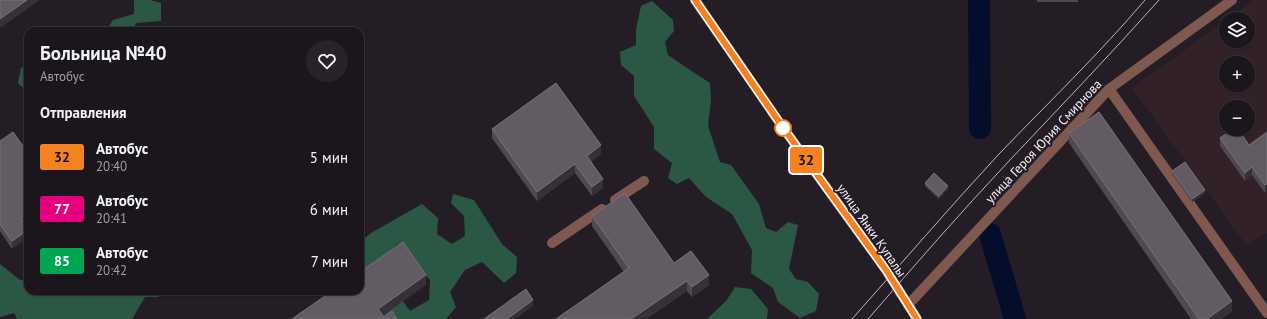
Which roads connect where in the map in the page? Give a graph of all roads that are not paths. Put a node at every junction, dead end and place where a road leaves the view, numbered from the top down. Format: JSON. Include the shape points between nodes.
{"nodes":[{"id":1,"x":695,"y":0,"type":"edge"},
{"id":2,"x":1232,"y":0,"type":"edge"},
{"id":3,"x":1108,"y":89,"type":"junction"},
{"id":4,"x":644,"y":181,"type":"dead end"},
{"id":5,"x":552,"y":243,"type":"dead end"},
{"id":6,"x":908,"y":305,"type":"junction"},
{"id":7,"x":1267,"y":313,"type":"edge"},
{"id":8,"x":917,"y":319,"type":"edge"}],
"edges":[{"from":1,"to":6,"type":"street","name":"улица Янки Купалы","via":[[886,270]]},
{"from":2,"to":3,"type":"street","name":"улица Героя Юрия Смирнова"},
{"from":3,"to":6,"type":"street","name":"улица Героя Юрия Смирнова"},
{"from":3,"to":7,"type":"street"},
{"from":4,"to":5,"type":"street"},
{"from":6,"to":8,"type":"street","name":"улица Янки Купалы"}]}
